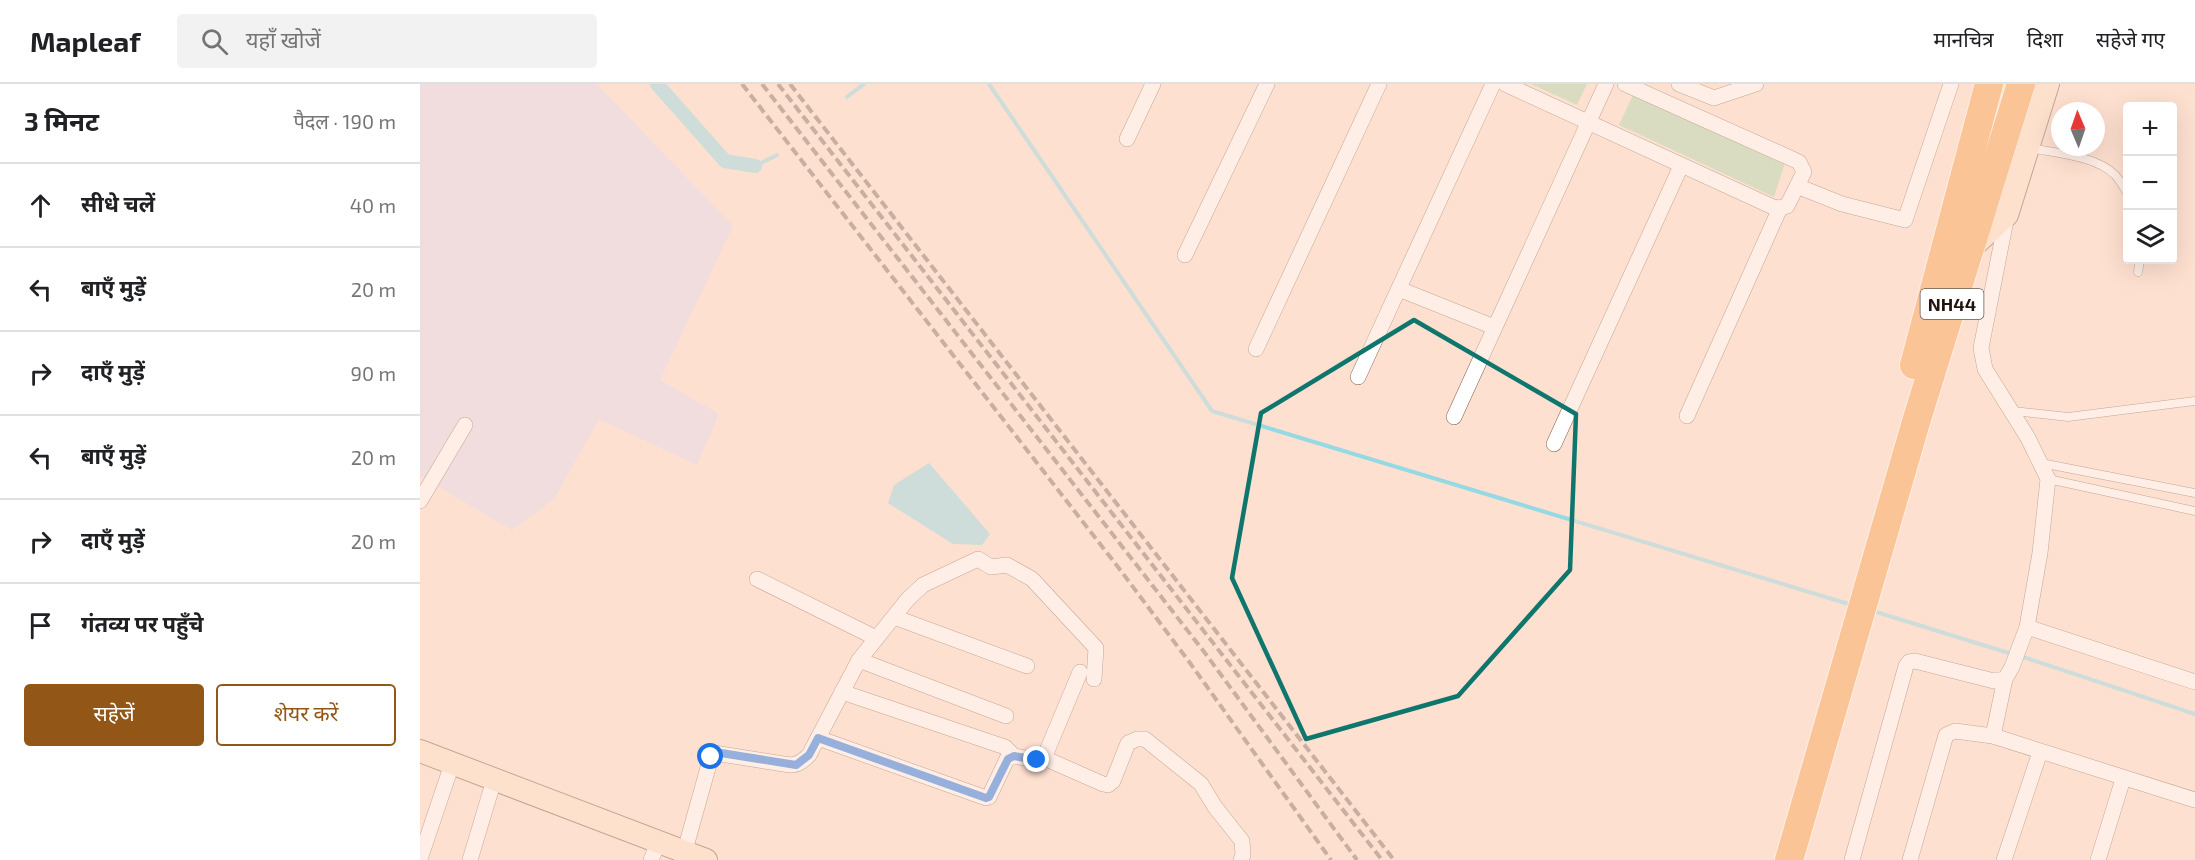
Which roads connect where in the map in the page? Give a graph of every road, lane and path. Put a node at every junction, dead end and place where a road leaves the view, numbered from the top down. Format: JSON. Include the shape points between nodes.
{"nodes":[{"id":1,"x":1153,"y":84,"type":"edge"},
{"id":2,"x":1268,"y":84,"type":"edge"},
{"id":3,"x":1379,"y":84,"type":"edge"},
{"id":4,"x":1493,"y":84,"type":"edge"},
{"id":5,"x":1505,"y":84,"type":"edge"},
{"id":6,"x":1606,"y":84,"type":"edge"},
{"id":7,"x":1625,"y":84,"type":"edge"},
{"id":8,"x":1679,"y":84,"type":"edge"},
{"id":9,"x":1756,"y":84,"type":"edge"},
{"id":10,"x":1951,"y":84,"type":"edge"},
{"id":11,"x":1989,"y":84,"type":"edge"},
{"id":12,"x":2021,"y":84,"type":"edge"},
{"id":13,"x":2048,"y":84,"type":"edge"},
{"id":14,"x":1712,"y":91,"type":"edge"},
{"id":15,"x":1588,"y":122,"type":"junction"},
{"id":16,"x":1713,"y":123,"type":"junction"},
{"id":17,"x":1127,"y":139,"type":"dead end"},
{"id":18,"x":2028,"y":148,"type":"junction"},
{"id":19,"x":1681,"y":166,"type":"junction"},
{"id":20,"x":1797,"y":186,"type":"junction"},
{"id":21,"x":2123,"y":188,"type":"edge"},
{"id":22,"x":1780,"y":208,"type":"junction"},
{"id":23,"x":2007,"y":215,"type":"junction"},
{"id":24,"x":1969,"y":250,"type":"junction"},
{"id":25,"x":1185,"y":255,"type":"dead end"},
{"id":26,"x":2139,"y":264,"type":"edge"},
{"id":27,"x":2138,"y":272,"type":"dead end"},
{"id":28,"x":1399,"y":288,"type":"junction"},
{"id":29,"x":1494,"y":327,"type":"junction"},
{"id":30,"x":1256,"y":349,"type":"dead end"},
{"id":31,"x":1358,"y":377,"type":"dead end"},
{"id":32,"x":2195,"y":401,"type":"edge"},
{"id":33,"x":2012,"y":411,"type":"junction"},
{"id":34,"x":1688,"y":416,"type":"dead end"},
{"id":35,"x":1454,"y":417,"type":"dead end"},
{"id":36,"x":465,"y":425,"type":"dead end"},
{"id":37,"x":1554,"y":444,"type":"dead end"},
{"id":38,"x":2041,"y":463,"type":"junction"},
{"id":39,"x":2048,"y":479,"type":"junction"},
{"id":40,"x":2143,"y":483,"type":"junction"},
{"id":41,"x":2195,"y":493,"type":"edge"},
{"id":42,"x":2138,"y":499,"type":"junction"},
{"id":43,"x":420,"y":501,"type":"edge"},
{"id":44,"x":2195,"y":511,"type":"edge"},
{"id":45,"x":1878,"y":522,"type":"junction"},
{"id":46,"x":757,"y":579,"type":"dead end"},
{"id":47,"x":894,"y":617,"type":"junction"},
{"id":48,"x":2027,"y":627,"type":"junction"},
{"id":49,"x":876,"y":638,"type":"junction"},
{"id":50,"x":859,"y":660,"type":"junction"},
{"id":51,"x":1027,"y":666,"type":"dead end"},
{"id":52,"x":1080,"y":672,"type":"dead end"},
{"id":53,"x":2009,"y":673,"type":"junction"},
{"id":54,"x":1094,"y":679,"type":"dead end"},
{"id":55,"x":2195,"y":682,"type":"edge"},
{"id":56,"x":842,"y":692,"type":"junction"},
{"id":57,"x":1006,"y":716,"type":"dead end"},
{"id":58,"x":1993,"y":736,"type":"junction"},
{"id":59,"x":818,"y":738,"type":"junction"},
{"id":60,"x":420,"y":751,"type":"edge"},
{"id":61,"x":2040,"y":752,"type":"junction"},
{"id":62,"x":1014,"y":756,"type":"junction"},
{"id":63,"x":1044,"y":758,"type":"junction"},
{"id":64,"x":452,"y":764,"type":"junction"},
{"id":65,"x":2123,"y":779,"type":"junction"},
{"id":66,"x":494,"y":780,"type":"junction"},
{"id":67,"x":2195,"y":800,"type":"edge"},
{"id":68,"x":655,"y":850,"type":"edge"},
{"id":69,"x":685,"y":850,"type":"junction"},
{"id":70,"x":420,"y":859,"type":"edge"},
{"id":71,"x":470,"y":860,"type":"edge"},
{"id":72,"x":706,"y":860,"type":"edge"},
{"id":73,"x":1241,"y":860,"type":"edge"},
{"id":74,"x":1771,"y":860,"type":"edge"},
{"id":75,"x":1789,"y":860,"type":"edge"},
{"id":76,"x":1852,"y":860,"type":"edge"},
{"id":77,"x":1910,"y":860,"type":"edge"},
{"id":78,"x":2004,"y":860,"type":"edge"},
{"id":79,"x":2098,"y":860,"type":"edge"}],
"edges":[{"from":1,"to":17,"type":"street"},
{"from":2,"to":25,"type":"street"},
{"from":3,"to":30,"type":"street"},
{"from":4,"to":28,"type":"street"},
{"from":5,"to":15,"type":"street"},
{"from":6,"to":15,"type":"street"},
{"from":7,"to":16,"type":"street"},
{"from":8,"to":14,"type":"street"},
{"from":9,"to":14,"type":"street"},
{"from":10,"to":20,"type":"street","via":[[1905,220],[1842,204]]},
{"from":11,"to":45,"type":"highway","number":"NH44","via":[[1903,406]]},
{"from":12,"to":24,"type":"highway","number":"NH44"},
{"from":13,"to":18,"type":"street"},
{"from":14,"to":16,"type":"street"},
{"from":15,"to":19,"type":"street"},
{"from":15,"to":29,"type":"street"},
{"from":16,"to":20,"type":"street","via":[[1799,162],[1804,172]]},
{"from":18,"to":21,"type":"lane","via":[[2092,161],[2115,175]]},
{"from":18,"to":23,"type":"street"},
{"from":19,"to":22,"type":"street"},
{"from":19,"to":37,"type":"street"},
{"from":20,"to":22,"type":"street","via":[[1787,206]]},
{"from":22,"to":34,"type":"street"},
{"from":23,"to":24,"type":"street"},
{"from":23,"to":33,"type":"street","via":[[1981,348],[1985,369]]},
{"from":24,"to":45,"type":"highway","number":"NH44"},
{"from":26,"to":27,"type":"lane"},
{"from":28,"to":29,"type":"street"},
{"from":28,"to":31,"type":"street"},
{"from":29,"to":35,"type":"street"},
{"from":32,"to":33,"type":"lane","via":[[2068,417]]},
{"from":33,"to":38,"type":"street"},
{"from":36,"to":43,"type":"street"},
{"from":38,"to":39,"type":"street"},
{"from":38,"to":40,"type":"lane"},
{"from":39,"to":42,"type":"lane"},
{"from":39,"to":48,"type":"street"},
{"from":40,"to":41,"type":"lane"},
{"from":40,"to":42,"type":"lane"},
{"from":42,"to":44,"type":"lane"},
{"from":45,"to":74,"type":"highway","number":"NH44"},
{"from":45,"to":75,"type":"highway","number":"NH44"},
{"from":46,"to":49,"type":"street"},
{"from":47,"to":49,"type":"street"},
{"from":47,"to":51,"type":"street"},
{"from":47,"to":54,"type":"street","via":[[923,585],[978,559],[990,567],[1007,565],[1032,579],[1096,648]]},
{"from":48,"to":53,"type":"street"},
{"from":48,"to":55,"type":"street"},
{"from":49,"to":50,"type":"street"},
{"from":50,"to":56,"type":"street"},
{"from":50,"to":57,"type":"street"},
{"from":52,"to":63,"type":"street"},
{"from":53,"to":58,"type":"street"},
{"from":53,"to":76,"type":"street","via":[[1994,681],[1909,662]]},
{"from":56,"to":59,"type":"street"},
{"from":56,"to":62,"type":"street","via":[[1005,747]]},
{"from":58,"to":61,"type":"street"},
{"from":58,"to":77,"type":"street","via":[[1956,731],[1946,735]]},
{"from":59,"to":62,"type":"street","via":[[982,798],[989,797],[1008,759]]},
{"from":59,"to":69,"type":"street","via":[[809,755],[796,765],[714,753]]},
{"from":60,"to":64,"type":"street"},
{"from":61,"to":65,"type":"street"},
{"from":61,"to":78,"type":"street"},
{"from":62,"to":63,"type":"street"},
{"from":63,"to":73,"type":"street","via":[[1108,785],[1128,743],[1145,740],[1201,784],[1242,841]]},
{"from":64,"to":66,"type":"street"},
{"from":64,"to":70,"type":"street"},
{"from":65,"to":67,"type":"street"},
{"from":65,"to":79,"type":"street"},
{"from":66,"to":68,"type":"street"},
{"from":66,"to":71,"type":"street"},
{"from":68,"to":69,"type":"street"},
{"from":69,"to":72,"type":"street"}]}
